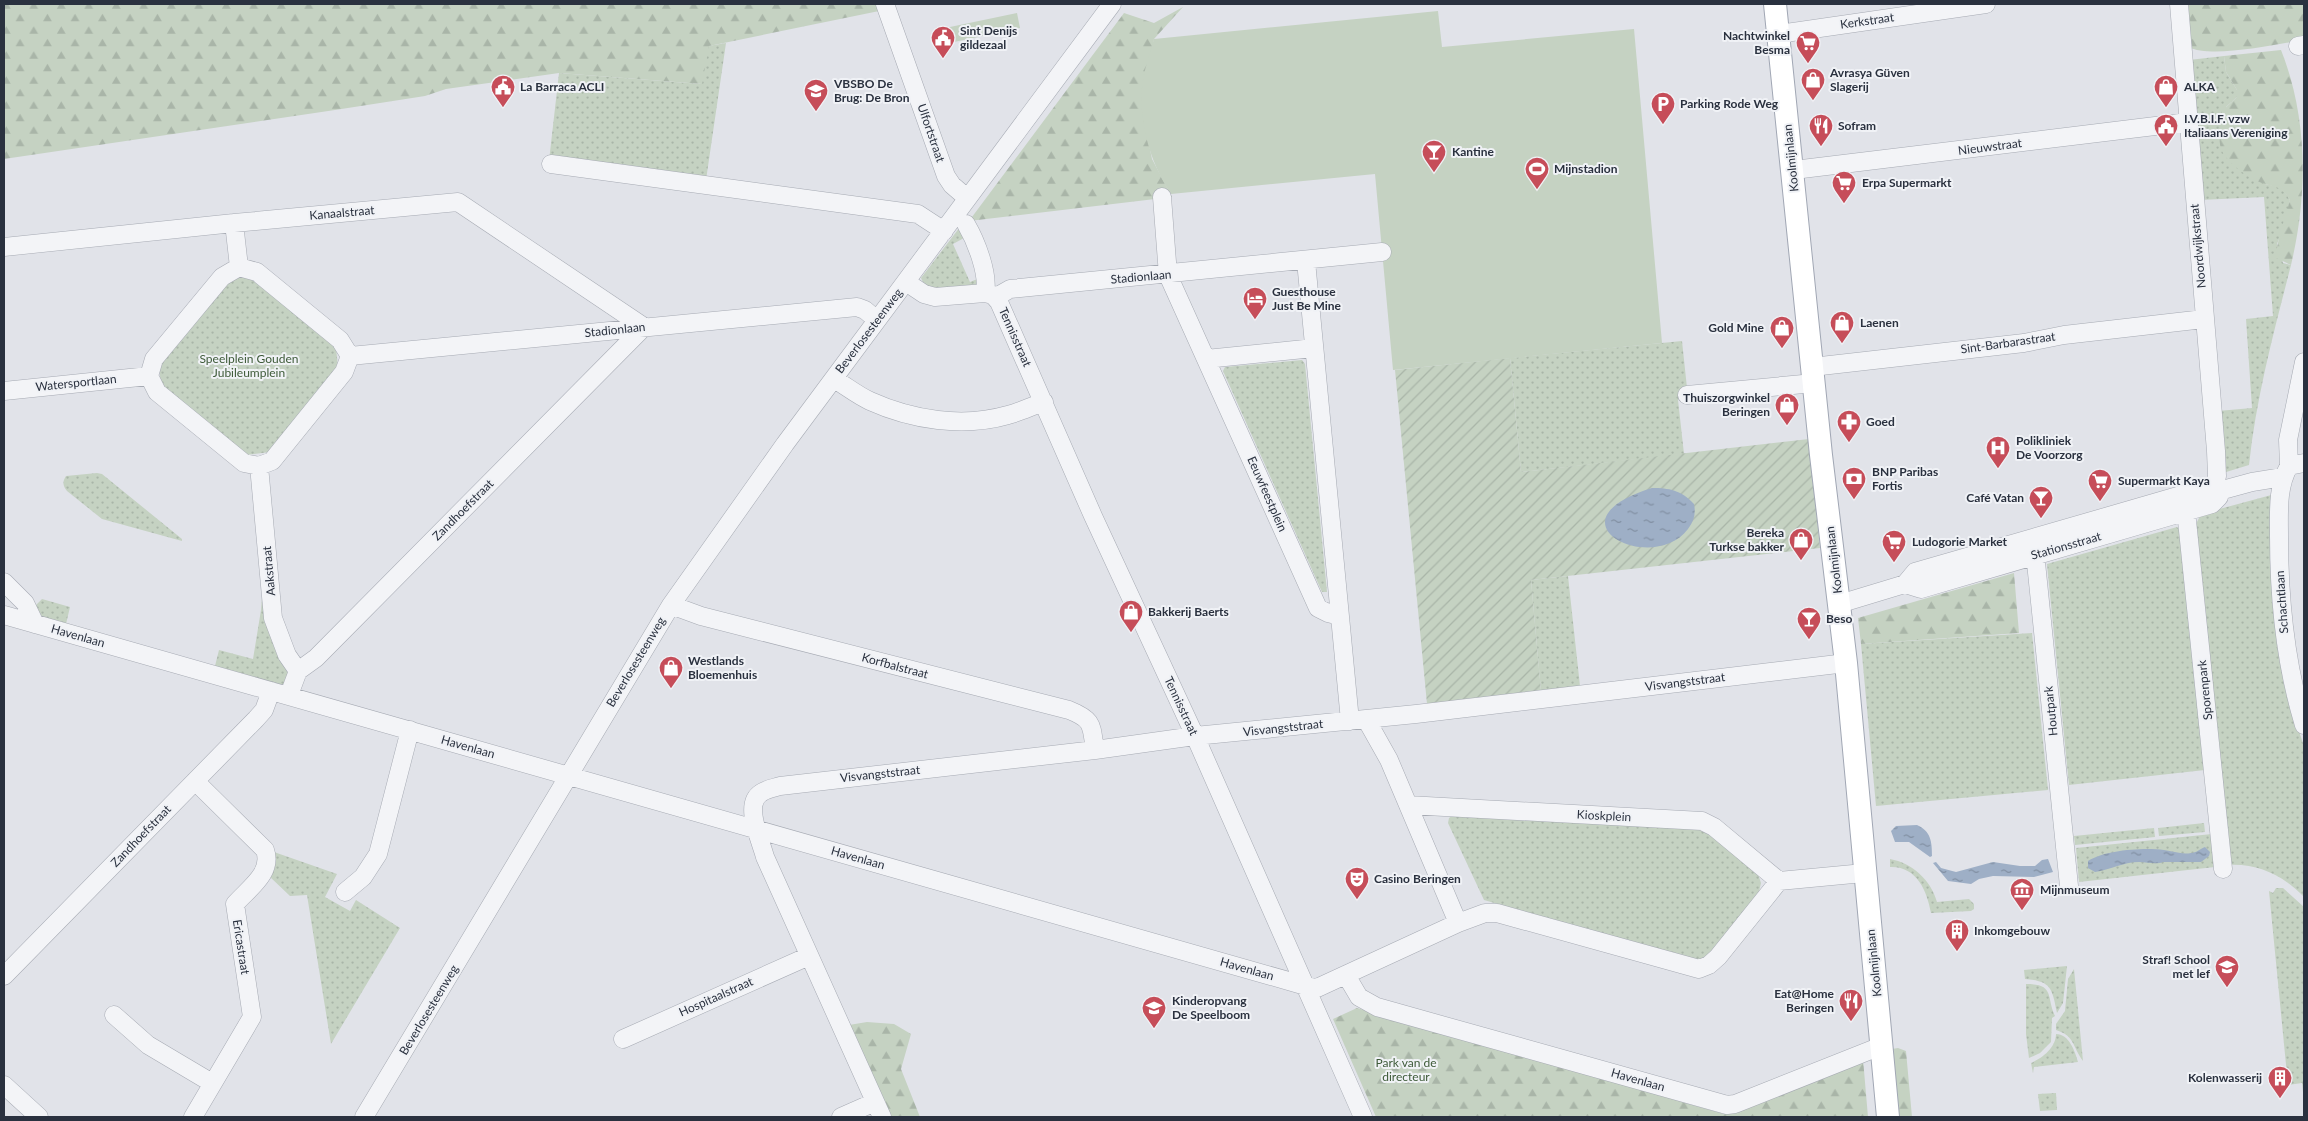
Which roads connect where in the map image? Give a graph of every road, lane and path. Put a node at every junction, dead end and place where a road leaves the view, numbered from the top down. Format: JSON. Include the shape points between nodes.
{"nodes":[{"id":1,"x":885,"y":4,"type":"edge"},
{"id":2,"x":1112,"y":4,"type":"edge"},
{"id":3,"x":1775,"y":4,"type":"edge"},
{"id":4,"x":1986,"y":4,"type":"edge"},
{"id":5,"x":2179,"y":4,"type":"edge"},
{"id":6,"x":1778,"y":34,"type":"junction"},
{"id":7,"x":2188,"y":122,"type":"junction"},
{"id":8,"x":551,"y":164,"type":"dead end"},
{"id":9,"x":1792,"y":172,"type":"junction"},
{"id":10,"x":1162,"y":197,"type":"dead end"},
{"id":11,"x":967,"y":198,"type":"junction"},
{"id":12,"x":234,"y":222,"type":"junction"},
{"id":13,"x":966,"y":224,"type":"dead end"},
{"id":14,"x":944,"y":230,"type":"junction"},
{"id":15,"x":4,"y":247,"type":"edge"},
{"id":16,"x":1382,"y":252,"type":"dead end"},
{"id":17,"x":1306,"y":261,"type":"junction"},
{"id":18,"x":239,"y":267,"type":"junction"},
{"id":19,"x":1168,"y":275,"type":"junction"},
{"id":20,"x":906,"y":282,"type":"junction"},
{"id":21,"x":990,"y":295,"type":"junction"},
{"id":22,"x":2204,"y":319,"type":"junction"},
{"id":23,"x":877,"y":320,"type":"junction"},
{"id":24,"x":644,"y":327,"type":"junction"},
{"id":25,"x":1314,"y":348,"type":"junction"},
{"id":26,"x":350,"y":356,"type":"junction"},
{"id":27,"x":1206,"y":359,"type":"junction"},
{"id":28,"x":2304,"y":362,"type":"edge"},
{"id":29,"x":1813,"y":375,"type":"junction"},
{"id":30,"x":149,"y":376,"type":"junction"},
{"id":31,"x":834,"y":379,"type":"junction"},
{"id":32,"x":4,"y":391,"type":"edge"},
{"id":33,"x":1687,"y":395,"type":"dead end"},
{"id":34,"x":1044,"y":402,"type":"junction"},
{"id":35,"x":259,"y":466,"type":"junction"},
{"id":36,"x":2292,"y":468,"type":"edge"},
{"id":37,"x":2217,"y":489,"type":"junction"},
{"id":38,"x":2186,"y":511,"type":"junction"},
{"id":39,"x":2034,"y":546,"type":"junction"},
{"id":40,"x":4,"y":582,"type":"edge"},
{"id":41,"x":1839,"y":604,"type":"junction"},
{"id":42,"x":671,"y":605,"type":"junction"},
{"id":43,"x":4,"y":615,"type":"edge"},
{"id":44,"x":1340,"y":616,"type":"junction"},
{"id":45,"x":35,"y":624,"type":"junction"},
{"id":46,"x":1846,"y":663,"type":"junction"},
{"id":47,"x":298,"y":671,"type":"junction"},
{"id":48,"x":271,"y":690,"type":"junction"},
{"id":49,"x":289,"y":695,"type":"junction"},
{"id":50,"x":1358,"y":720,"type":"junction"},
{"id":51,"x":2304,"y":725,"type":"edge"},
{"id":52,"x":410,"y":730,"type":"junction"},
{"id":53,"x":1195,"y":736,"type":"junction"},
{"id":54,"x":1095,"y":750,"type":"junction"},
{"id":55,"x":568,"y":776,"type":"junction"},
{"id":56,"x":196,"y":781,"type":"junction"},
{"id":57,"x":1408,"y":805,"type":"junction"},
{"id":58,"x":758,"y":829,"type":"junction"},
{"id":59,"x":2223,"y":869,"type":"dead end"},
{"id":60,"x":1864,"y":873,"type":"junction"},
{"id":61,"x":1779,"y":881,"type":"junction"},
{"id":62,"x":2069,"y":886,"type":"dead end"},
{"id":63,"x":345,"y":892,"type":"dead end"},
{"id":64,"x":1466,"y":920,"type":"junction"},
{"id":65,"x":810,"y":956,"type":"junction"},
{"id":66,"x":1346,"y":975,"type":"junction"},
{"id":67,"x":4,"y":976,"type":"edge"},
{"id":68,"x":1306,"y":986,"type":"junction"},
{"id":69,"x":114,"y":1015,"type":"dead end"},
{"id":70,"x":623,"y":1039,"type":"dead end"},
{"id":71,"x":1881,"y":1046,"type":"junction"},
{"id":72,"x":212,"y":1083,"type":"junction"},
{"id":73,"x":4,"y":1085,"type":"edge"},
{"id":74,"x":878,"y":1110,"type":"edge"},
{"id":75,"x":39,"y":1117,"type":"edge"},
{"id":76,"x":193,"y":1117,"type":"edge"},
{"id":77,"x":364,"y":1117,"type":"edge"},
{"id":78,"x":841,"y":1117,"type":"edge"},
{"id":79,"x":1363,"y":1117,"type":"edge"},
{"id":80,"x":1888,"y":1117,"type":"edge"}],
"edges":[{"from":1,"to":11,"type":"street","name":"Ulfortstraat","via":[[946,176],[952,186]]},
{"from":2,"to":11,"type":"street","name":"Beverlosesteenweg"},
{"from":3,"to":6,"type":"main road","name":"Koolmijnlaan"},
{"from":4,"to":6,"type":"street","name":"Kerkstraat"},
{"from":5,"to":7,"type":"street","name":"Noordwijkstraat"},
{"from":6,"to":9,"type":"main road","name":"Koolmijnlaan"},
{"from":7,"to":9,"type":"street","name":"Nieuwstraat"},
{"from":7,"to":22,"type":"street","name":"Noordwijkstraat"},
{"from":8,"to":14,"type":"street","via":[[918,214]]},
{"from":9,"to":29,"type":"main road","name":"Koolmijnlaan"},
{"from":10,"to":19,"type":"street","name":"Eeuwfeestplein"},
{"from":11,"to":14,"type":"street","name":"Beverlosesteenweg"},
{"from":12,"to":15,"type":"street","name":"Kanaalstraat"},
{"from":12,"to":18,"type":"street"},
{"from":12,"to":24,"type":"street","name":"Kanaalstraat","via":[[458,202]]},
{"from":13,"to":21,"type":"street","name":"Tennisstraat","via":[[986,273]]},
{"from":14,"to":20,"type":"street","name":"Beverlosesteenweg"},
{"from":16,"to":17,"type":"street","name":"Stadionlaan"},
{"from":17,"to":19,"type":"street","name":"Stadionlaan"},
{"from":17,"to":25,"type":"street"},
{"from":18,"to":26,"type":"street","via":[[257,272],[340,340]]},
{"from":18,"to":30,"type":"street","via":[[222,277],[154,359]]},
{"from":19,"to":21,"type":"street","name":"Stadionlaan","via":[[1010,289]]},
{"from":19,"to":27,"type":"street","name":"Eeuwfeestplein"},
{"from":20,"to":21,"type":"street","name":"Stadionlaan","via":[[934,297]]},
{"from":20,"to":23,"type":"street","name":"Beverlosesteenweg"},
{"from":21,"to":34,"type":"street","name":"Tennisstraat"},
{"from":22,"to":29,"type":"street","name":"Sint-Barbarastraat","via":[[2064,335]]},
{"from":22,"to":37,"type":"street","name":"Noordwijkstraat"},
{"from":23,"to":24,"type":"street","name":"Stadionlaan","via":[[857,307]]},
{"from":23,"to":31,"type":"street","name":"Beverlosesteenweg"},
{"from":24,"to":26,"type":"street","name":"Stadionlaan"},
{"from":24,"to":47,"type":"street","name":"Zandhoefstraat","via":[[316,658]]},
{"from":25,"to":27,"type":"street"},
{"from":25,"to":44,"type":"street"},
{"from":26,"to":35,"type":"street","via":[[344,372],[272,461]]},
{"from":27,"to":44,"type":"street","name":"Eeuwfeestplein","via":[[1318,608]]},
{"from":28,"to":36,"type":"street","name":"Schachtlaan","via":[[2288,440]]},
{"from":29,"to":33,"type":"street","name":"Sint-Barbarastraat"},
{"from":29,"to":41,"type":"main road","name":"Koolmijnlaan"},
{"from":30,"to":32,"type":"street","name":"Watersportlaan"},
{"from":30,"to":35,"type":"street","via":[[157,392],[186,416],[244,463]]},
{"from":31,"to":34,"type":"street","via":[[869,400],[896,411],[948,421],[977,421],[1008,415]]},
{"from":31,"to":42,"type":"street","name":"Beverlosesteenweg"},
{"from":34,"to":53,"type":"street","name":"Tennisstraat"},
{"from":35,"to":47,"type":"street","name":"Aakstraat","via":[[273,618],[287,655]]},
{"from":36,"to":37,"type":"street","name":"Stationsstraat","via":[[2252,482]]},
{"from":36,"to":51,"type":"street","name":"Schachtlaan","via":[[2279,508],[2280,594],[2285,641]]},
{"from":37,"to":38,"type":"street","name":"Stationsstraat","via":[[2219,497],[2212,504]]},
{"from":37,"to":39,"type":"street","name":"Stationsstraat","via":[[2209,487]]},
{"from":38,"to":39,"type":"street","name":"Stationsstraat"},
{"from":38,"to":59,"type":"street","name":"Sporenpark"},
{"from":39,"to":41,"type":"street","name":"Stationsstraat","via":[[1916,572],[1905,584]]},
{"from":39,"to":62,"type":"street","name":"Houtpark"},
{"from":40,"to":45,"type":"street","name":"Havenlaan","via":[[24,602]]},
{"from":41,"to":46,"type":"main road","name":"Koolmijnlaan"},
{"from":42,"to":54,"type":"street","name":"Korfbalstraat","via":[[702,616],[1069,710],[1086,717]]},
{"from":42,"to":55,"type":"street","name":"Beverlosesteenweg"},
{"from":43,"to":45,"type":"street","name":"Havenlaan"},
{"from":44,"to":50,"type":"street"},
{"from":45,"to":48,"type":"street","name":"Havenlaan"},
{"from":46,"to":50,"type":"street","name":"Visvangststraat"},
{"from":46,"to":60,"type":"main road","name":"Koolmijnlaan"},
{"from":47,"to":49,"type":"street"},
{"from":48,"to":49,"type":"street","name":"Havenlaan"},
{"from":48,"to":56,"type":"street","name":"Zandhoefstraat","via":[[264,710]]},
{"from":49,"to":52,"type":"street","name":"Havenlaan"},
{"from":50,"to":53,"type":"street","name":"Visvangststraat"},
{"from":50,"to":57,"type":"street","via":[[1385,753]]},
{"from":52,"to":55,"type":"street","name":"Havenlaan"},
{"from":52,"to":63,"type":"street","via":[[378,854],[363,877]]},
{"from":53,"to":54,"type":"street","name":"Visvangststraat"},
{"from":53,"to":68,"type":"street","name":"Tennisstraat"},
{"from":54,"to":58,"type":"street","name":"Visvangststraat","via":[[780,786],[760,793],[754,801],[752,812]]},
{"from":55,"to":58,"type":"street","name":"Havenlaan"},
{"from":55,"to":77,"type":"street","name":"Beverlosesteenweg"},
{"from":56,"to":67,"type":"street","name":"Zandhoefstraat"},
{"from":56,"to":72,"type":"street","name":"Ericastraat","via":[[265,850],[268,857],[265,871],[235,904],[252,1018]]},
{"from":57,"to":61,"type":"street","name":"Kioskplein","via":[[1702,821],[1714,827]]},
{"from":57,"to":64,"type":"street"},
{"from":58,"to":65,"type":"street","via":[[765,857]]},
{"from":58,"to":68,"type":"street","name":"Havenlaan"},
{"from":60,"to":61,"type":"street"},
{"from":60,"to":71,"type":"main road","name":"Koolmijnlaan"},
{"from":61,"to":64,"type":"street","via":[[1718,958],[1699,969],[1497,913],[1485,913]]},
{"from":64,"to":66,"type":"street"},
{"from":65,"to":70,"type":"street","name":"Hospitaalstraat"},
{"from":65,"to":74,"type":"street"},
{"from":66,"to":68,"type":"street","via":[[1318,988]]},
{"from":66,"to":71,"type":"street","name":"Havenlaan","via":[[1359,997],[1377,1006],[1727,1105]]},
{"from":68,"to":79,"type":"street","name":"Tennisstraat"},
{"from":69,"to":72,"type":"street","via":[[148,1045]]},
{"from":71,"to":80,"type":"main road","name":"Koolmijnlaan"},
{"from":72,"to":76,"type":"street","name":"Ericastraat"},
{"from":73,"to":75,"type":"street"},
{"from":74,"to":78,"type":"street"}]}
